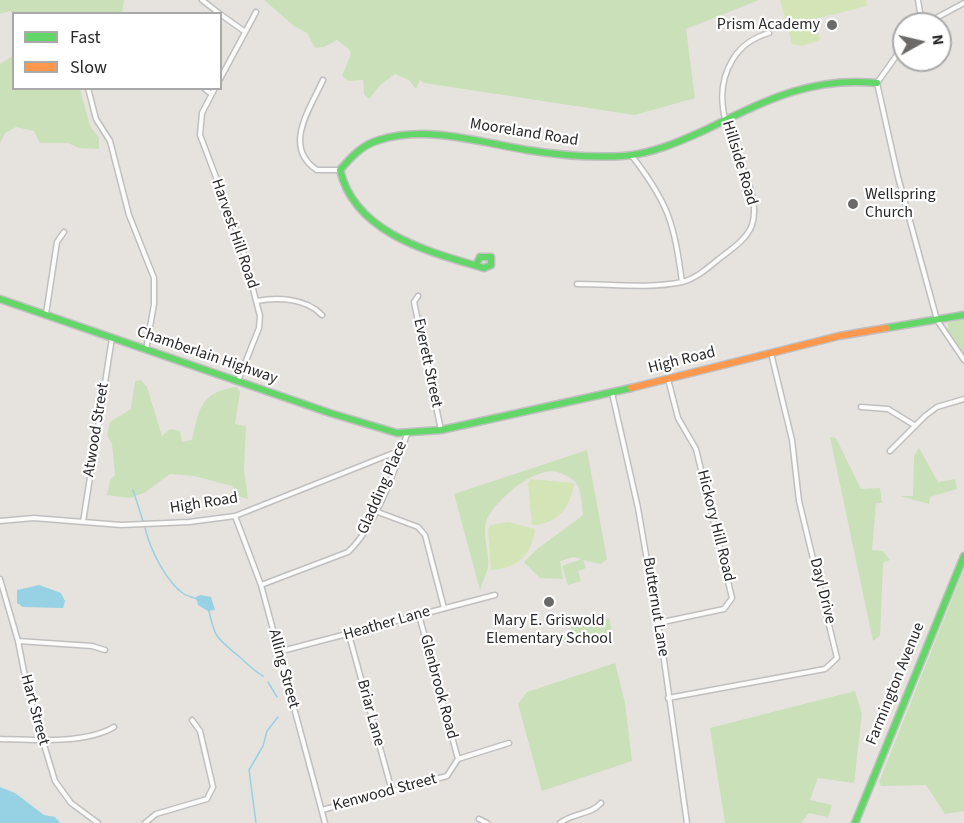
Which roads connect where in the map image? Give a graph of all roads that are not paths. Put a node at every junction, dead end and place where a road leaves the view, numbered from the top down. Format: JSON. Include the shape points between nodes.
{"nodes":[{"id":1,"x":202,"y":0,"type":"edge"},
{"id":2,"x":964,"y":3,"type":"edge"},
{"id":3,"x":217,"y":12,"type":"edge"},
{"id":4,"x":256,"y":12,"type":"dead end"},
{"id":5,"x":947,"y":12,"type":"edge"},
{"id":6,"x":222,"y":15,"type":"edge"},
{"id":7,"x":244,"y":31,"type":"junction"},
{"id":8,"x":769,"y":33,"type":"dead end"},
{"id":9,"x":892,"y":62,"type":"edge"},
{"id":10,"x":222,"y":75,"type":"edge"},
{"id":11,"x":323,"y":81,"type":"dead end"},
{"id":12,"x":877,"y":83,"type":"junction"},
{"id":13,"x":89,"y":90,"type":"edge"},
{"id":14,"x":206,"y":90,"type":"edge"},
{"id":15,"x":214,"y":90,"type":"edge"},
{"id":16,"x":211,"y":94,"type":"junction"},
{"id":17,"x":725,"y":122,"type":"junction"},
{"id":18,"x":632,"y":156,"type":"junction"},
{"id":19,"x":340,"y":170,"type":"junction"},
{"id":20,"x":64,"y":232,"type":"dead end"},
{"id":21,"x":476,"y":265,"type":"dead end"},
{"id":22,"x":682,"y":282,"type":"junction"},
{"id":23,"x":577,"y":284,"type":"dead end"},
{"id":24,"x":418,"y":296,"type":"dead end"},
{"id":25,"x":0,"y":299,"type":"edge"},
{"id":26,"x":257,"y":301,"type":"junction"},
{"id":27,"x":45,"y":315,"type":"junction"},
{"id":28,"x":322,"y":315,"type":"dead end"},
{"id":29,"x":964,"y":315,"type":"edge"},
{"id":30,"x":937,"y":320,"type":"junction"},
{"id":31,"x":112,"y":338,"type":"junction"},
{"id":32,"x":146,"y":350,"type":"junction"},
{"id":33,"x":771,"y":352,"type":"junction"},
{"id":34,"x":964,"y":360,"type":"edge"},
{"id":35,"x":668,"y":379,"type":"junction"},
{"id":36,"x":238,"y":381,"type":"junction"},
{"id":37,"x":612,"y":393,"type":"junction"},
{"id":38,"x":964,"y":399,"type":"edge"},
{"id":39,"x":861,"y":407,"type":"dead end"},
{"id":40,"x":914,"y":425,"type":"junction"},
{"id":41,"x":441,"y":430,"type":"junction"},
{"id":42,"x":407,"y":434,"type":"junction"},
{"id":43,"x":401,"y":450,"type":"junction"},
{"id":44,"x":890,"y":451,"type":"dead end"},
{"id":45,"x":375,"y":511,"type":"junction"},
{"id":46,"x":235,"y":516,"type":"junction"},
{"id":47,"x":0,"y":520,"type":"edge"},
{"id":48,"x":83,"y":522,"type":"junction"},
{"id":49,"x":964,"y":556,"type":"edge"},
{"id":50,"x":0,"y":579,"type":"edge"},
{"id":51,"x":261,"y":585,"type":"junction"},
{"id":52,"x":495,"y":595,"type":"dead end"},
{"id":53,"x":444,"y":608,"type":"junction"},
{"id":54,"x":419,"y":615,"type":"junction"},
{"id":55,"x":658,"y":623,"type":"junction"},
{"id":56,"x":349,"y":635,"type":"junction"},
{"id":57,"x":18,"y":641,"type":"junction"},
{"id":58,"x":105,"y":650,"type":"dead end"},
{"id":59,"x":278,"y":652,"type":"junction"},
{"id":60,"x":668,"y":698,"type":"junction"},
{"id":61,"x":192,"y":720,"type":"dead end"},
{"id":62,"x":114,"y":727,"type":"dead end"},
{"id":63,"x":0,"y":739,"type":"edge"},
{"id":64,"x":42,"y":740,"type":"junction"},
{"id":65,"x":509,"y":743,"type":"dead end"},
{"id":66,"x":458,"y":759,"type":"junction"},
{"id":67,"x":392,"y":791,"type":"junction"},
{"id":68,"x":601,"y":803,"type":"dead end"},
{"id":69,"x":322,"y":810,"type":"junction"},
{"id":70,"x":479,"y":819,"type":"dead end"},
{"id":71,"x":98,"y":823,"type":"edge"},
{"id":72,"x":145,"y":823,"type":"edge"},
{"id":73,"x":325,"y":823,"type":"edge"},
{"id":74,"x":487,"y":823,"type":"edge"},
{"id":75,"x":560,"y":823,"type":"edge"},
{"id":76,"x":687,"y":823,"type":"edge"},
{"id":77,"x":855,"y":823,"type":"edge"}],
"edges":[{"from":1,"to":3,"type":"street"},
{"from":2,"to":5,"type":"street"},
{"from":4,"to":7,"type":"street"},
{"from":6,"to":7,"type":"street"},
{"from":7,"to":10,"type":"street"},
{"from":8,"to":17,"type":"street","name":"Hillside Road","via":[[742,48],[729,66],[724,83]]},
{"from":9,"to":12,"type":"street"},
{"from":11,"to":19,"type":"street","via":[[300,131],[299,147],[317,170]]},
{"from":12,"to":17,"type":"main road","name":"Mooreland Road","via":[[864,80],[808,86],[780,94]]},
{"from":12,"to":30,"type":"street"},
{"from":13,"to":32,"type":"street","via":[[96,119],[110,141],[129,215],[154,278]]},
{"from":14,"to":16,"type":"street"},
{"from":15,"to":16,"type":"street","name":"Harvest Hill Road"},
{"from":16,"to":26,"type":"street","name":"Harvest Hill Road","via":[[202,112],[200,135],[241,243]]},
{"from":17,"to":18,"type":"main road","name":"Mooreland Road"},
{"from":17,"to":22,"type":"street","name":"Hillside Road","via":[[752,197],[751,227],[740,242]]},
{"from":18,"to":19,"type":"main road","name":"Mooreland Road","via":[[568,155],[451,136],[413,135],[368,144]]},
{"from":18,"to":22,"type":"street","via":[[661,197],[670,218],[678,241]]},
{"from":19,"to":21,"type":"main road","via":[[349,199],[400,240]]},
{"from":20,"to":27,"type":"street","via":[[57,242]]},
{"from":22,"to":23,"type":"street","name":"Hillside Road"},
{"from":24,"to":41,"type":"street","name":"Everett Street","via":[[414,302]]},
{"from":25,"to":27,"type":"main road","name":"Chamberlain Highway"},
{"from":26,"to":28,"type":"street","via":[[281,298]]},
{"from":26,"to":36,"type":"street","name":"Harvest Hill Road","via":[[259,328]]},
{"from":27,"to":31,"type":"main road","name":"Chamberlain Highway"},
{"from":29,"to":30,"type":"main road","name":"High Road"},
{"from":30,"to":33,"type":"main road","name":"High Road","via":[[853,333]]},
{"from":30,"to":34,"type":"street"},
{"from":31,"to":32,"type":"main road","name":"Chamberlain Highway"},
{"from":31,"to":48,"type":"street","name":"Atwood Street"},
{"from":32,"to":36,"type":"main road","name":"Chamberlain Highway"},
{"from":33,"to":35,"type":"main road","name":"High Road"},
{"from":33,"to":60,"type":"street","name":"Dayl Drive","via":[[792,440],[799,501],[837,658],[825,669]]},
{"from":35,"to":37,"type":"main road","name":"High Road"},
{"from":35,"to":55,"type":"street","name":"Hickory Hill Road","via":[[678,418],[696,449],[732,598],[724,609]]},
{"from":36,"to":42,"type":"main road","name":"Chamberlain Highway","via":[[370,426]]},
{"from":37,"to":41,"type":"main road","name":"High Road"},
{"from":37,"to":55,"type":"street","name":"Butternut Lane"},
{"from":38,"to":40,"type":"street","via":[[937,407]]},
{"from":39,"to":40,"type":"street","via":[[888,409]]},
{"from":40,"to":44,"type":"street"},
{"from":41,"to":42,"type":"main road","name":"High Road"},
{"from":42,"to":43,"type":"street","name":"Gladding Place"},
{"from":43,"to":45,"type":"street","name":"Gladding Place"},
{"from":43,"to":46,"type":"street","name":"High Road"},
{"from":45,"to":51,"type":"street","name":"Gladding Place","via":[[359,542],[348,552]]},
{"from":45,"to":53,"type":"street","via":[[418,527],[425,535]]},
{"from":46,"to":48,"type":"street","name":"High Road","via":[[140,525]]},
{"from":46,"to":51,"type":"street","name":"Alling Street"},
{"from":47,"to":48,"type":"street","name":"High Road"},
{"from":49,"to":77,"type":"main road","name":"Farmington Avenue"},
{"from":50,"to":57,"type":"street","name":"Hart Street"},
{"from":51,"to":59,"type":"street","name":"Alling Street"},
{"from":52,"to":53,"type":"street","name":"Heather Lane"},
{"from":53,"to":54,"type":"street","name":"Heather Lane"},
{"from":54,"to":56,"type":"street","name":"Heather Lane"},
{"from":54,"to":66,"type":"street","name":"Glenbrook Road"},
{"from":55,"to":60,"type":"street","name":"Butternut Lane"},
{"from":56,"to":59,"type":"street","name":"Heather Lane"},
{"from":56,"to":67,"type":"street","name":"Briar Lane"},
{"from":57,"to":58,"type":"street"},
{"from":57,"to":64,"type":"street","name":"Hart Street"},
{"from":59,"to":69,"type":"street","name":"Alling Street"},
{"from":60,"to":76,"type":"street","name":"Butternut Lane"},
{"from":61,"to":72,"type":"street","via":[[200,732],[213,787],[207,799],[156,814]]},
{"from":62,"to":64,"type":"street","via":[[103,734]]},
{"from":63,"to":64,"type":"street"},
{"from":64,"to":71,"type":"street","name":"Hart Street","via":[[58,787],[71,803]]},
{"from":65,"to":66,"type":"street","name":"Kenwood Street"},
{"from":66,"to":67,"type":"street","name":"Kenwood Street","via":[[447,776]]},
{"from":67,"to":69,"type":"street","name":"Kenwood Street"},
{"from":68,"to":75,"type":"street"},
{"from":69,"to":73,"type":"street","name":"Alling Street"},
{"from":70,"to":74,"type":"street"}]}
